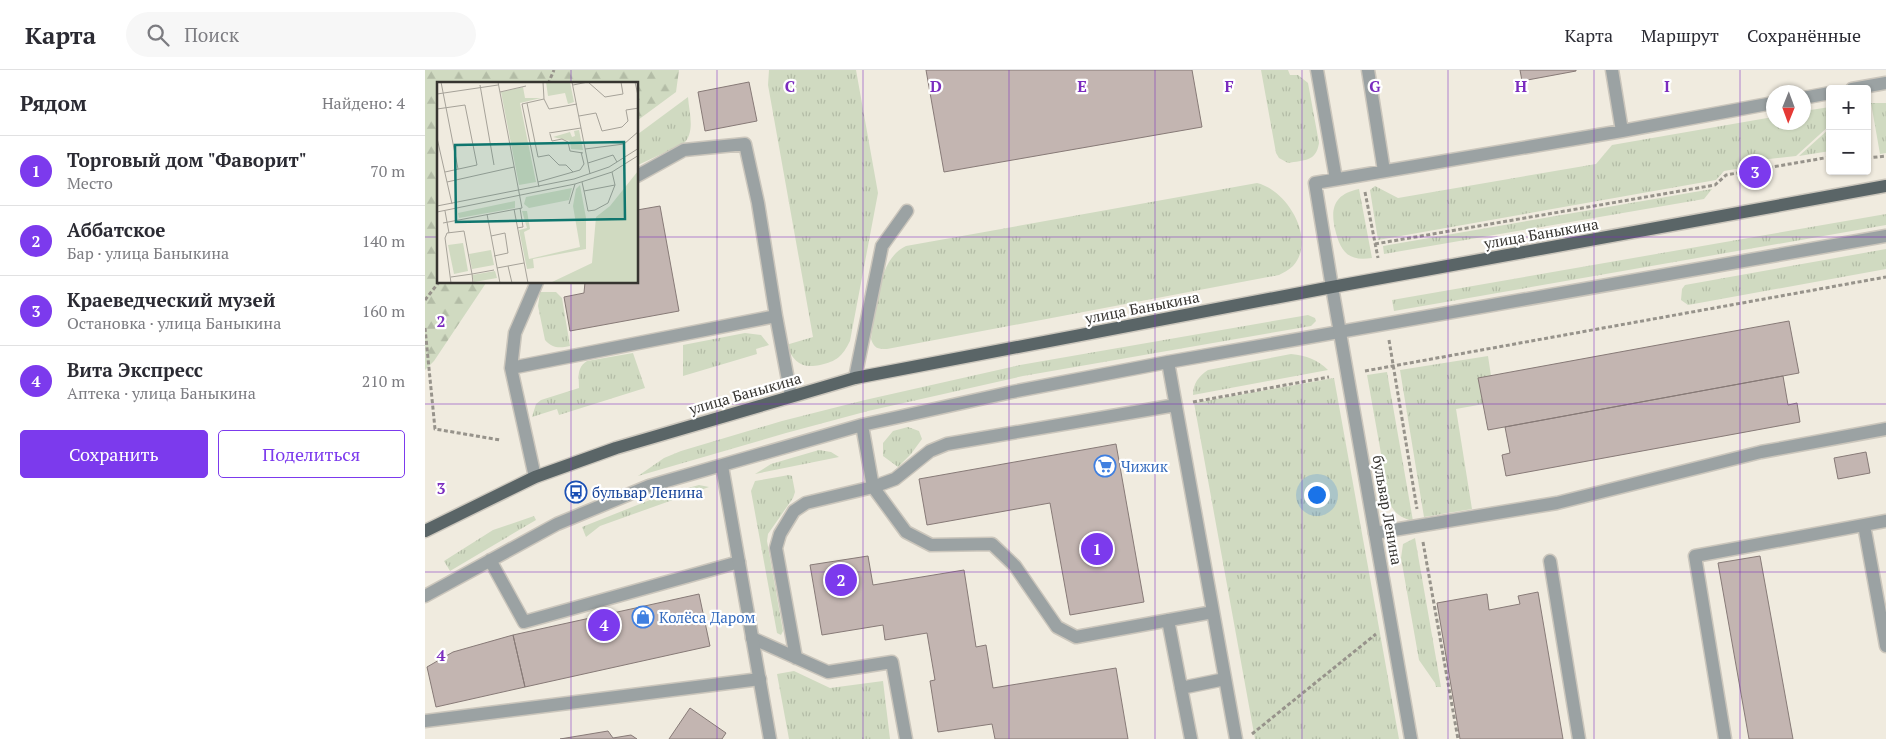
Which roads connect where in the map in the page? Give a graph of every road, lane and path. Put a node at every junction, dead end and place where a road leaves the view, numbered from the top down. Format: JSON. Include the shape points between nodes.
{"nodes":[{"id":1,"x":554,"y":70,"type":"edge"},
{"id":2,"x":1317,"y":70,"type":"edge"},
{"id":3,"x":1368,"y":70,"type":"edge"},
{"id":4,"x":1612,"y":70,"type":"edge"},
{"id":5,"x":549,"y":82,"type":"edge"},
{"id":6,"x":1886,"y":82,"type":"edge"},
{"id":7,"x":1871,"y":85,"type":"edge"},
{"id":8,"x":1826,"y":94,"type":"edge"},
{"id":9,"x":1811,"y":97,"type":"edge"},
{"id":10,"x":1766,"y":104,"type":"edge"},
{"id":11,"x":1622,"y":131,"type":"junction"},
{"id":12,"x":1886,"y":156,"type":"edge"},
{"id":13,"x":1826,"y":158,"type":"edge"},
{"id":14,"x":1871,"y":158,"type":"edge"},
{"id":15,"x":1385,"y":171,"type":"junction"},
{"id":16,"x":639,"y":175,"type":"edge"},
{"id":17,"x":1362,"y":175,"type":"junction"},
{"id":18,"x":1336,"y":179,"type":"junction"},
{"id":19,"x":1886,"y":186,"type":"edge"},
{"id":20,"x":907,"y":211,"type":"dead end"},
{"id":21,"x":1886,"y":236,"type":"edge"},
{"id":22,"x":1375,"y":244,"type":"junction"},
{"id":23,"x":1378,"y":258,"type":"dead end"},
{"id":24,"x":1886,"y":277,"type":"edge"},
{"id":25,"x":437,"y":284,"type":"edge"},
{"id":26,"x":536,"y":284,"type":"edge"},
{"id":27,"x":1332,"y":287,"type":"junction"},
{"id":28,"x":425,"y":300,"type":"edge"},
{"id":29,"x":776,"y":316,"type":"junction"},
{"id":30,"x":425,"y":328,"type":"edge"},
{"id":31,"x":1340,"y":331,"type":"junction"},
{"id":32,"x":1168,"y":362,"type":"junction"},
{"id":33,"x":511,"y":368,"type":"junction"},
{"id":34,"x":1347,"y":374,"type":"junction"},
{"id":35,"x":855,"y":378,"type":"junction"},
{"id":36,"x":791,"y":396,"type":"junction"},
{"id":37,"x":1176,"y":405,"type":"junction"},
{"id":38,"x":862,"y":425,"type":"junction"},
{"id":39,"x":1886,"y":428,"type":"edge"},
{"id":40,"x":500,"y":440,"type":"dead end"},
{"id":41,"x":722,"y":466,"type":"junction"},
{"id":42,"x":535,"y":477,"type":"junction"},
{"id":43,"x":873,"y":487,"type":"junction"},
{"id":44,"x":1886,"y":520,"type":"edge"},
{"id":45,"x":1864,"y":525,"type":"junction"},
{"id":46,"x":425,"y":531,"type":"edge"},
{"id":47,"x":1375,"y":534,"type":"junction"},
{"id":48,"x":490,"y":560,"type":"junction"},
{"id":49,"x":1550,"y":561,"type":"dead end"},
{"id":50,"x":739,"y":562,"type":"junction"},
{"id":51,"x":425,"y":596,"type":"edge"},
{"id":52,"x":1213,"y":612,"type":"junction"},
{"id":53,"x":1167,"y":620,"type":"junction"},
{"id":54,"x":1391,"y":622,"type":"junction"},
{"id":55,"x":752,"y":638,"type":"junction"},
{"id":56,"x":1886,"y":646,"type":"edge"},
{"id":57,"x":796,"y":658,"type":"junction"},
{"id":58,"x":1225,"y":679,"type":"junction"},
{"id":59,"x":760,"y":680,"type":"junction"},
{"id":60,"x":1181,"y":688,"type":"junction"},
{"id":61,"x":425,"y":721,"type":"edge"},
{"id":62,"x":770,"y":739,"type":"edge"},
{"id":63,"x":906,"y":739,"type":"edge"},
{"id":64,"x":1191,"y":739,"type":"edge"},
{"id":65,"x":1236,"y":739,"type":"edge"},
{"id":66,"x":1246,"y":739,"type":"edge"},
{"id":67,"x":1411,"y":739,"type":"edge"},
{"id":68,"x":1579,"y":739,"type":"edge"},
{"id":69,"x":1725,"y":739,"type":"edge"}],
"edges":[{"from":1,"to":5,"type":"path"},
{"from":2,"to":18,"type":"street"},
{"from":3,"to":15,"type":"street"},
{"from":4,"to":11,"type":"street"},
{"from":6,"to":7,"type":"street"},
{"from":8,"to":9,"type":"street"},
{"from":10,"to":11,"type":"street"},
{"from":11,"to":15,"type":"street"},
{"from":12,"to":14,"type":"path"},
{"from":13,"to":22,"type":"path","via":[[1726,174],[1715,185]]},
{"from":15,"to":17,"type":"street"},
{"from":16,"to":29,"type":"street","via":[[684,150],[745,144],[758,202]]},
{"from":17,"to":18,"type":"street"},
{"from":17,"to":22,"type":"path"},
{"from":18,"to":27,"type":"street","name":"бульвар Ленина","via":[[1315,183]]},
{"from":19,"to":27,"type":"main road","name":"улица Баныкина"},
{"from":20,"to":35,"type":"street","via":[[882,246]]},
{"from":21,"to":31,"type":"street"},
{"from":22,"to":23,"type":"path"},
{"from":24,"to":34,"type":"path"},
{"from":25,"to":28,"type":"path"},
{"from":26,"to":33,"type":"street","via":[[515,333]]},
{"from":27,"to":31,"type":"street","name":"бульвар Ленина"},
{"from":27,"to":35,"type":"main road","name":"улица Баныкина"},
{"from":29,"to":33,"type":"street"},
{"from":29,"to":36,"type":"street"},
{"from":30,"to":40,"type":"path","via":[[435,429]]},
{"from":31,"to":32,"type":"street"},
{"from":31,"to":34,"type":"street","name":"бульвар Ленина"},
{"from":32,"to":37,"type":"street"},
{"from":32,"to":38,"type":"street"},
{"from":33,"to":42,"type":"street"},
{"from":34,"to":37,"type":"path"},
{"from":34,"to":47,"type":"street","name":"бульвар Ленина"},
{"from":35,"to":36,"type":"main road","name":"улица Баныкина"},
{"from":36,"to":42,"type":"main road","name":"улица Баныкина","via":[[616,448]]},
{"from":37,"to":43,"type":"street","via":[[947,444],[930,451],[895,479]]},
{"from":37,"to":52,"type":"street"},
{"from":38,"to":41,"type":"street"},
{"from":38,"to":43,"type":"street"},
{"from":39,"to":47,"type":"street","via":[[1761,452],[1557,503]]},
{"from":41,"to":48,"type":"street","via":[[649,486],[557,524]]},
{"from":41,"to":50,"type":"street"},
{"from":42,"to":46,"type":"main road","name":"улица Баныкина"},
{"from":43,"to":53,"type":"street","via":[[906,532],[931,545],[992,544],[1015,566],[1057,627],[1076,637]]},
{"from":43,"to":57,"type":"street","via":[[806,503],[794,511],[780,534],[776,548]]},
{"from":44,"to":45,"type":"street"},
{"from":45,"to":56,"type":"street"},
{"from":45,"to":69,"type":"street","via":[[1695,556]]},
{"from":47,"to":54,"type":"street","name":"бульвар Ленина"},
{"from":48,"to":50,"type":"street","via":[[524,622]]},
{"from":48,"to":51,"type":"street"},
{"from":49,"to":68,"type":"street"},
{"from":50,"to":55,"type":"street"},
{"from":52,"to":53,"type":"street"},
{"from":52,"to":58,"type":"street"},
{"from":53,"to":60,"type":"street"},
{"from":54,"to":66,"type":"path"},
{"from":54,"to":67,"type":"street","name":"бульвар Ленина"},
{"from":55,"to":57,"type":"street"},
{"from":55,"to":59,"type":"street"},
{"from":57,"to":63,"type":"street","via":[[828,672],[892,662]]},
{"from":58,"to":60,"type":"street"},
{"from":58,"to":65,"type":"street"},
{"from":59,"to":61,"type":"street"},
{"from":59,"to":62,"type":"street"},
{"from":60,"to":64,"type":"street"}]}
